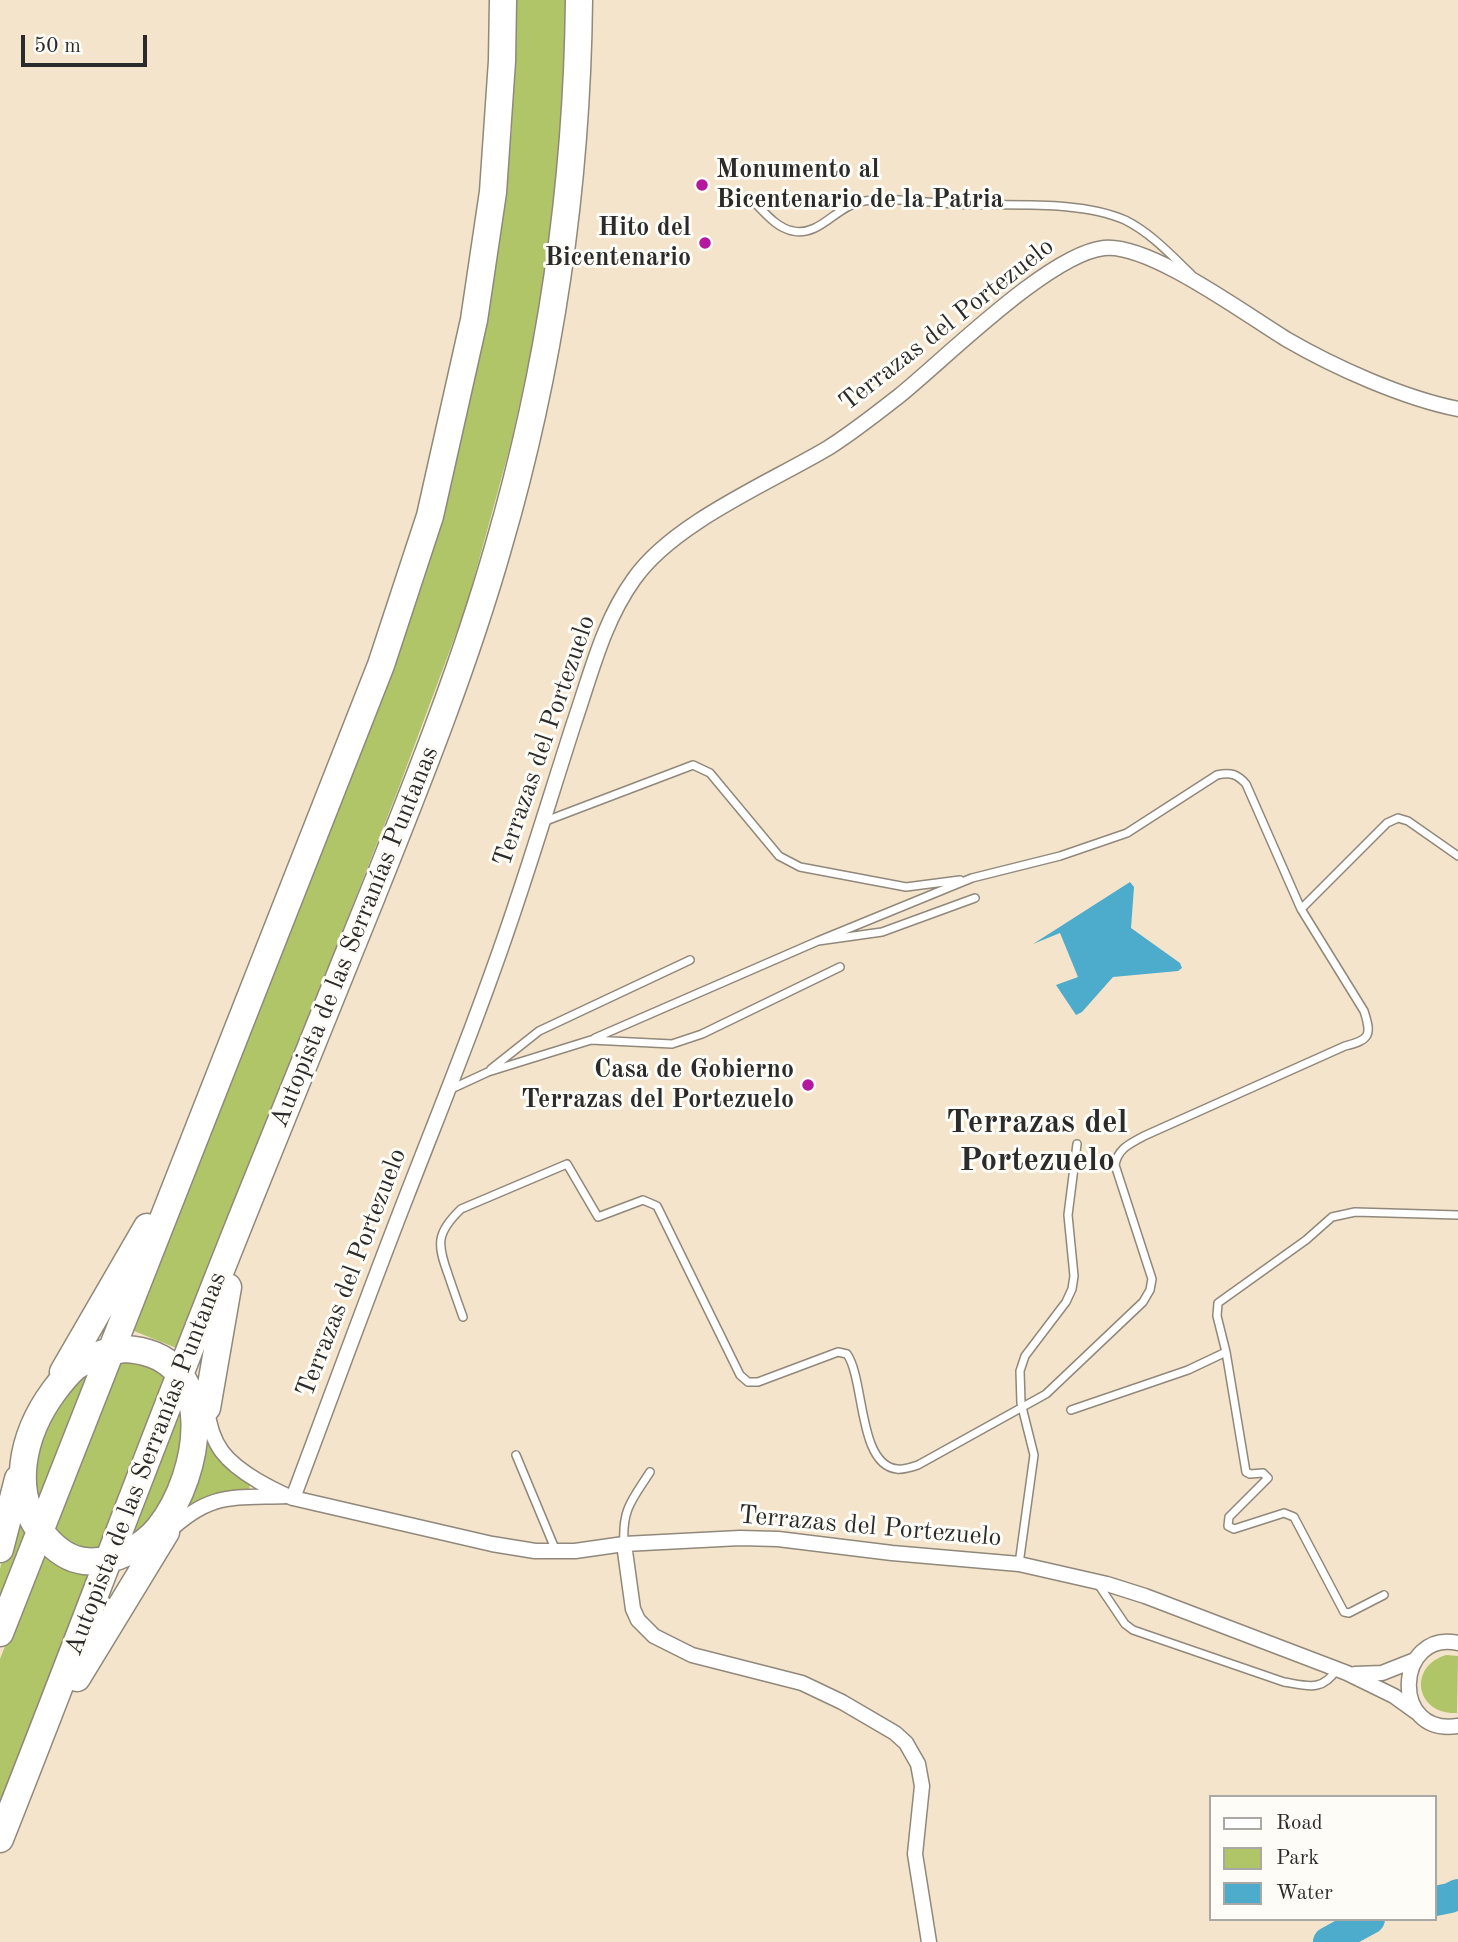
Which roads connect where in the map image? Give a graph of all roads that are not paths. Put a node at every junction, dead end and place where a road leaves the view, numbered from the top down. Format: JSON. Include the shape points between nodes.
{"nodes":[{"id":1,"x":503,"y":0,"type":"edge"},
{"id":2,"x":579,"y":0,"type":"edge"},
{"id":3,"x":755,"y":203,"type":"dead end"},
{"id":4,"x":1208,"y":290,"type":"junction"},
{"id":5,"x":1439,"y":405,"type":"junction"},
{"id":6,"x":1458,"y":409,"type":"edge"},
{"id":7,"x":1458,"y":420,"type":"edge"},
{"id":8,"x":542,"y":822,"type":"junction"},
{"id":9,"x":1458,"y":856,"type":"edge"},
{"id":10,"x":972,"y":878,"type":"junction"},
{"id":11,"x":975,"y":898,"type":"dead end"},
{"id":12,"x":1301,"y":909,"type":"junction"},
{"id":13,"x":818,"y":941,"type":"junction"},
{"id":14,"x":690,"y":960,"type":"dead end"},
{"id":15,"x":840,"y":967,"type":"dead end"},
{"id":16,"x":591,"y":1040,"type":"junction"},
{"id":17,"x":488,"y":1072,"type":"junction"},
{"id":18,"x":449,"y":1090,"type":"junction"},
{"id":19,"x":1077,"y":1144,"type":"dead end"},
{"id":20,"x":184,"y":1165,"type":"junction"},
{"id":21,"x":246,"y":1207,"type":"junction"},
{"id":22,"x":1458,"y":1215,"type":"edge"},
{"id":23,"x":463,"y":1317,"type":"dead end"},
{"id":24,"x":112,"y":1350,"type":"junction"},
{"id":25,"x":1226,"y":1352,"type":"junction"},
{"id":26,"x":180,"y":1377,"type":"junction"},
{"id":27,"x":48,"y":1399,"type":"junction"},
{"id":28,"x":201,"y":1408,"type":"junction"},
{"id":29,"x":1022,"y":1408,"type":"junction"},
{"id":30,"x":1071,"y":1410,"type":"dead end"},
{"id":31,"x":26,"y":1450,"type":"junction"},
{"id":32,"x":516,"y":1455,"type":"dead end"},
{"id":33,"x":650,"y":1472,"type":"dead end"},
{"id":34,"x":290,"y":1497,"type":"junction"},
{"id":35,"x":163,"y":1530,"type":"junction"},
{"id":36,"x":40,"y":1532,"type":"junction"},
{"id":37,"x":624,"y":1544,"type":"junction"},
{"id":38,"x":0,"y":1549,"type":"edge"},
{"id":39,"x":556,"y":1552,"type":"junction"},
{"id":40,"x":108,"y":1560,"type":"junction"},
{"id":41,"x":1019,"y":1564,"type":"junction"},
{"id":42,"x":1095,"y":1581,"type":"junction"},
{"id":43,"x":1384,"y":1595,"type":"dead end"},
{"id":44,"x":0,"y":1633,"type":"edge"},
{"id":45,"x":1456,"y":1641,"type":"edge"},
{"id":46,"x":1415,"y":1660,"type":"junction"},
{"id":47,"x":1342,"y":1671,"type":"junction"},
{"id":48,"x":1419,"y":1714,"type":"junction"},
{"id":49,"x":1458,"y":1726,"type":"edge"},
{"id":50,"x":34,"y":1752,"type":"junction"},
{"id":51,"x":0,"y":1839,"type":"edge"},
{"id":52,"x":929,"y":1942,"type":"edge"}],
"edges":[{"from":1,"to":20,"type":"highway","via":[[489,231],[430,516],[381,665]]},
{"from":2,"to":21,"type":"highway","name":"Autopista de las Serranías Puntanas","via":[[576,94],[560,261],[541,370],[499,545],[438,733]]},
{"from":3,"to":4,"type":"lane","via":[[778,225],[794,232],[810,230],[857,202],[1098,211],[1149,233]]},
{"from":4,"to":5,"type":"street","name":"Terrazas del Portezuelo","via":[[1336,365]]},
{"from":4,"to":8,"type":"street","name":"Terrazas del Portezuelo","via":[[1156,260],[1122,248],[1077,255],[1023,291],[898,397],[833,445],[659,550],[634,579],[606,628]]},
{"from":5,"to":6,"type":"street","name":"Terrazas del Portezuelo"},
{"from":5,"to":7,"type":"street","name":"Terrazas del Portezuelo"},
{"from":8,"to":10,"type":"lane","via":[[693,765],[710,773],[779,856],[800,867],[906,887]]},
{"from":8,"to":18,"type":"street","name":"Terrazas del Portezuelo"},
{"from":9,"to":12,"type":"lane","via":[[1398,818],[1387,823]]},
{"from":10,"to":12,"type":"lane","via":[[1127,833],[1217,775],[1230,772],[1246,784]]},
{"from":10,"to":13,"type":"lane"},
{"from":11,"to":13,"type":"lane","via":[[882,932]]},
{"from":12,"to":29,"type":"lane","via":[[1364,1011],[1367,1036],[1122,1148],[1115,1165],[1152,1279],[1150,1290],[1143,1303],[1045,1394]]},
{"from":13,"to":16,"type":"lane"},
{"from":14,"to":17,"type":"lane","via":[[539,1031]]},
{"from":15,"to":16,"type":"lane","via":[[672,1044]]},
{"from":16,"to":17,"type":"lane"},
{"from":17,"to":18,"type":"lane"},
{"from":18,"to":34,"type":"street","name":"Terrazas del Portezuelo"},
{"from":19,"to":29,"type":"lane","via":[[1068,1215],[1072,1289],[1025,1356],[1020,1371]]},
{"from":20,"to":24,"type":"highway"},
{"from":20,"to":27,"type":"highway"},
{"from":21,"to":26,"type":"highway","name":"Autopista de las Serranías Puntanas"},
{"from":21,"to":28,"type":"highway"},
{"from":22,"to":25,"type":"lane","via":[[1355,1212],[1332,1217],[1218,1303]]},
{"from":23,"to":29,"type":"lane","via":[[439,1250],[448,1221],[461,1209],[567,1164],[597,1217],[643,1200],[657,1206],[740,1375],[748,1382],[838,1352],[847,1354],[854,1364],[871,1447],[888,1466],[918,1465]]},
{"from":24,"to":26,"type":"highway","via":[[135,1349],[155,1355]]},
{"from":24,"to":27,"type":"highway","via":[[72,1369]]},
{"from":24,"to":36,"type":"highway"},
{"from":25,"to":30,"type":"lane","via":[[1188,1370]]},
{"from":25,"to":43,"type":"lane","via":[[1246,1472],[1268,1478],[1229,1517],[1228,1526],[1234,1529],[1284,1513],[1294,1517],[1344,1612],[1349,1614]]},
{"from":26,"to":28,"type":"highway"},
{"from":26,"to":40,"type":"highway","name":"Autopista de las Serranías Puntanas"},
{"from":27,"to":31,"type":"highway"},
{"from":28,"to":34,"type":"street","name":"Terrazas del Portezuelo","via":[[224,1455],[239,1469]]},
{"from":28,"to":35,"type":"highway","via":[[184,1479]]},
{"from":29,"to":41,"type":"lane","via":[[1034,1455]]},
{"from":31,"to":36,"type":"highway","via":[[22,1487]]},
{"from":31,"to":38,"type":"highway"},
{"from":32,"to":39,"type":"lane"},
{"from":33,"to":37,"type":"lane","via":[[626,1509]]},
{"from":34,"to":35,"type":"street","name":"Terrazas del Portezuelo","via":[[216,1500]]},
{"from":34,"to":39,"type":"street","name":"Terrazas del Portezuelo","via":[[515,1549]]},
{"from":35,"to":40,"type":"highway"},
{"from":35,"to":50,"type":"highway"},
{"from":36,"to":40,"type":"highway","via":[[69,1558]]},
{"from":36,"to":44,"type":"highway"},
{"from":37,"to":39,"type":"street","name":"Terrazas del Portezuelo"},
{"from":37,"to":41,"type":"street","name":"Terrazas del Portezuelo","via":[[778,1539]]},
{"from":37,"to":52,"type":"street","via":[[633,1609],[654,1636],[691,1655],[802,1683],[895,1733],[905,1743],[918,1764],[922,1786],[915,1854]]},
{"from":40,"to":50,"type":"highway","name":"Autopista de las Serranías Puntanas"},
{"from":41,"to":42,"type":"street","name":"Terrazas del Portezuelo"},
{"from":42,"to":47,"type":"street","name":"Terrazas del Portezuelo"},
{"from":42,"to":47,"type":"lane","via":[[1133,1630],[1284,1682],[1322,1685]]},
{"from":45,"to":46,"type":"street","name":"Terrazas del Portezuelo","via":[[1438,1643]]},
{"from":46,"to":47,"type":"street","name":"Terrazas del Portezuelo","via":[[1382,1673]]},
{"from":46,"to":48,"type":"street","via":[[1408,1689]]},
{"from":47,"to":48,"type":"street","name":"Terrazas del Portezuelo","via":[[1394,1696]]},
{"from":48,"to":49,"type":"street","name":"Terrazas del Portezuelo","via":[[1441,1727]]},
{"from":50,"to":51,"type":"highway","name":"Autopista de las Serranías Puntanas"}]}
